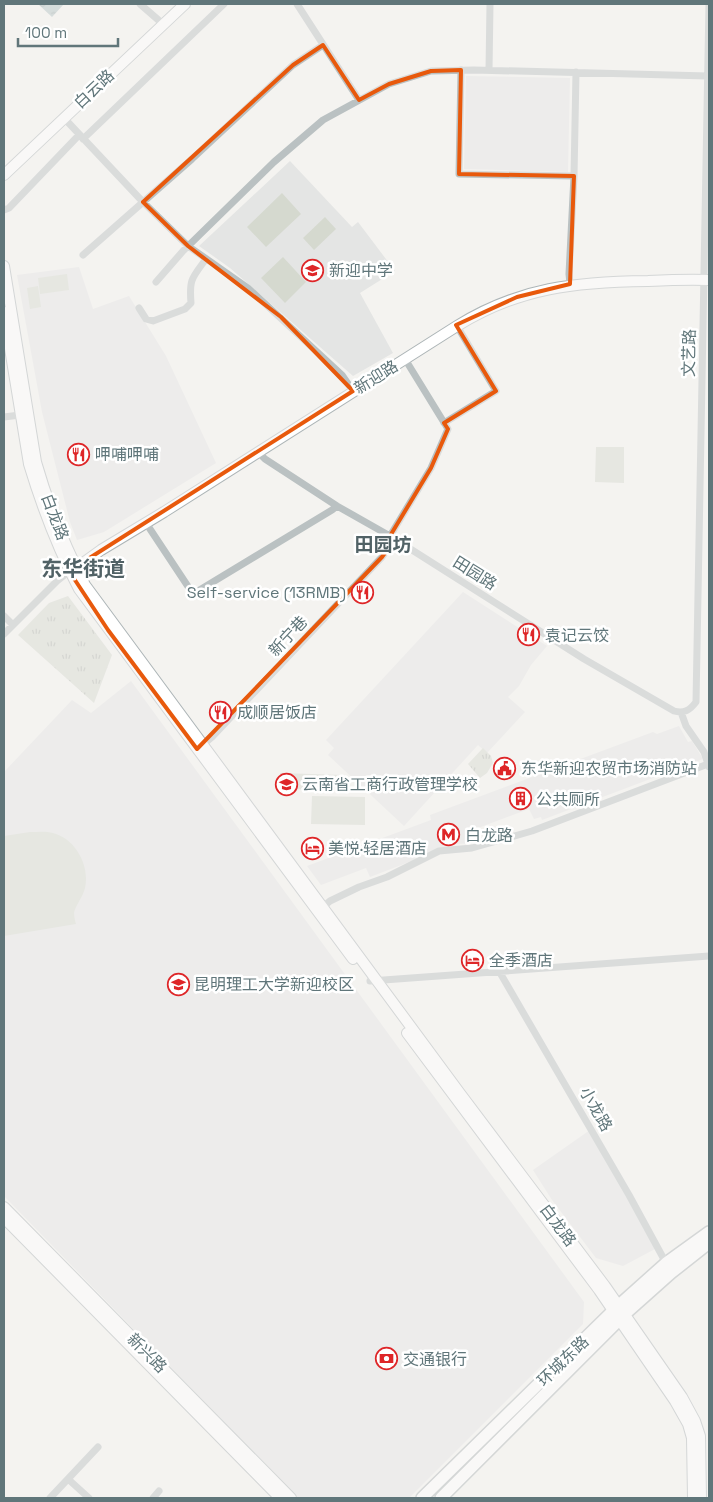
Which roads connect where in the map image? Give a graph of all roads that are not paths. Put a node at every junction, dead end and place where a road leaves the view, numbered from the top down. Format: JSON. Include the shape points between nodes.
{"nodes":[{"id":1,"x":140,"y":4,"type":"edge"},
{"id":2,"x":185,"y":4,"type":"edge"},
{"id":3,"x":224,"y":4,"type":"edge"},
{"id":4,"x":490,"y":4,"type":"edge"},
{"id":5,"x":709,"y":4,"type":"edge"},
{"id":6,"x":300,"y":5,"type":"edge"},
{"id":7,"x":163,"y":24,"type":"junction"},
{"id":8,"x":323,"y":45,"type":"junction"},
{"id":9,"x":461,"y":70,"type":"junction"},
{"id":10,"x":489,"y":70,"type":"junction"},
{"id":11,"x":576,"y":72,"type":"junction"},
{"id":12,"x":708,"y":76,"type":"junction"},
{"id":13,"x":359,"y":100,"type":"junction"},
{"id":14,"x":64,"y":118,"type":"junction"},
{"id":15,"x":81,"y":137,"type":"junction"},
{"id":16,"x":4,"y":175,"type":"edge"},
{"id":17,"x":574,"y":176,"type":"junction"},
{"id":18,"x":142,"y":202,"type":"junction"},
{"id":19,"x":4,"y":210,"type":"edge"},
{"id":20,"x":188,"y":246,"type":"junction"},
{"id":21,"x":83,"y":255,"type":"dead end"},
{"id":22,"x":206,"y":259,"type":"junction"},
{"id":23,"x":4,"y":266,"type":"edge"},
{"id":24,"x":706,"y":280,"type":"edge"},
{"id":25,"x":156,"y":282,"type":"dead end"},
{"id":26,"x":570,"y":284,"type":"junction"},
{"id":27,"x":139,"y":308,"type":"dead end"},
{"id":28,"x":4,"y":312,"type":"edge"},
{"id":29,"x":456,"y":326,"type":"junction"},
{"id":30,"x":7,"y":352,"type":"edge"},
{"id":31,"x":405,"y":359,"type":"junction"},
{"id":32,"x":706,"y":377,"type":"edge"},
{"id":33,"x":354,"y":391,"type":"junction"},
{"id":34,"x":20,"y":415,"type":"junction"},
{"id":35,"x":4,"y":417,"type":"edge"},
{"id":36,"x":444,"y":423,"type":"junction"},
{"id":37,"x":258,"y":451,"type":"junction"},
{"id":38,"x":337,"y":506,"type":"junction"},
{"id":39,"x":146,"y":522,"type":"junction"},
{"id":40,"x":392,"y":537,"type":"junction"},
{"id":41,"x":73,"y":569,"type":"junction"},
{"id":42,"x":4,"y":616,"type":"edge"},
{"id":43,"x":13,"y":625,"type":"junction"},
{"id":44,"x":4,"y":634,"type":"edge"},
{"id":45,"x":682,"y":712,"type":"junction"},
{"id":46,"x":200,"y":747,"type":"junction"},
{"id":47,"x":709,"y":766,"type":"edge"},
{"id":48,"x":324,"y":906,"type":"junction"},
{"id":49,"x":709,"y":956,"type":"edge"},
{"id":50,"x":499,"y":971,"type":"junction"},
{"id":51,"x":373,"y":981,"type":"junction"},
{"id":52,"x":4,"y":1207,"type":"edge"},
{"id":53,"x":7,"y":1221,"type":"edge"},
{"id":54,"x":709,"y":1232,"type":"edge"},
{"id":55,"x":709,"y":1243,"type":"edge"},
{"id":56,"x":666,"y":1263,"type":"junction"},
{"id":57,"x":619,"y":1312,"type":"junction"},
{"id":58,"x":98,"y":1447,"type":"dead end"},
{"id":59,"x":68,"y":1479,"type":"junction"},
{"id":60,"x":159,"y":1491,"type":"dead end"},
{"id":61,"x":50,"y":1498,"type":"edge"},
{"id":62,"x":89,"y":1498,"type":"edge"},
{"id":63,"x":152,"y":1498,"type":"edge"},
{"id":64,"x":280,"y":1498,"type":"edge"},
{"id":65,"x":291,"y":1498,"type":"edge"},
{"id":66,"x":422,"y":1498,"type":"edge"},
{"id":67,"x":441,"y":1498,"type":"edge"},
{"id":68,"x":693,"y":1498,"type":"edge"},
{"id":69,"x":701,"y":1498,"type":"edge"}],
"edges":[{"from":1,"to":7,"type":"street"},
{"from":2,"to":7,"type":"main road","name":"白云路"},
{"from":3,"to":15,"type":"street"},
{"from":4,"to":10,"type":"street"},
{"from":5,"to":12,"type":"street","name":"文艺路"},
{"from":6,"to":8,"type":"street"},
{"from":7,"to":14,"type":"main road","name":"白云路"},
{"from":8,"to":13,"type":"street"},
{"from":8,"to":18,"type":"street","via":[[293,65]]},
{"from":9,"to":10,"type":"street"},
{"from":9,"to":13,"type":"street","via":[[431,71],[389,84]]},
{"from":9,"to":17,"type":"street","via":[[459,174]]},
{"from":10,"to":11,"type":"street"},
{"from":11,"to":12,"type":"street"},
{"from":11,"to":17,"type":"street"},
{"from":12,"to":24,"type":"street","name":"文艺路"},
{"from":13,"to":20,"type":"street","via":[[323,120],[274,162]]},
{"from":14,"to":15,"type":"street"},
{"from":14,"to":16,"type":"main road","name":"白云路"},
{"from":15,"to":18,"type":"street"},
{"from":15,"to":19,"type":"street"},
{"from":17,"to":26,"type":"street"},
{"from":18,"to":20,"type":"street"},
{"from":18,"to":21,"type":"street"},
{"from":20,"to":22,"type":"street"},
{"from":20,"to":25,"type":"street"},
{"from":22,"to":27,"type":"street","via":[[192,278],[191,303],[185,309],[153,321],[146,318]]},
{"from":22,"to":33,"type":"street","via":[[248,288],[281,317],[342,375]]},
{"from":23,"to":41,"type":"main road","name":"白龙路","via":[[36,462]]},
{"from":24,"to":26,"type":"main road","name":"新迎路"},
{"from":24,"to":32,"type":"street","name":"文艺路"},
{"from":26,"to":29,"type":"main road","name":"新迎路","via":[[492,306]]},
{"from":28,"to":30,"type":"main road","name":"白龙路"},
{"from":29,"to":31,"type":"main road","name":"新迎路"},
{"from":29,"to":36,"type":"street","via":[[496,391]]},
{"from":30,"to":34,"type":"main road","name":"白龙路"},
{"from":31,"to":33,"type":"main road","name":"新迎路"},
{"from":31,"to":36,"type":"street"},
{"from":32,"to":45,"type":"street","name":"文艺路","via":[[696,702],[692,708]]},
{"from":33,"to":37,"type":"main road","name":"新迎路"},
{"from":34,"to":35,"type":"street"},
{"from":34,"to":41,"type":"main road","name":"白龙路","via":[[28,464]]},
{"from":36,"to":40,"type":"street","name":"新宁巷","via":[[448,429],[431,468]]},
{"from":37,"to":38,"type":"street","name":"田园路","via":[[265,459]]},
{"from":37,"to":39,"type":"main road","name":"新迎路"},
{"from":38,"to":39,"type":"street","via":[[193,594]]},
{"from":38,"to":40,"type":"street","name":"田园路"},
{"from":39,"to":41,"type":"main road","name":"新迎路"},
{"from":40,"to":45,"type":"street","name":"田园路","via":[[584,659],[674,711]]},
{"from":40,"to":46,"type":"street","name":"新宁巷","via":[[376,564]]},
{"from":41,"to":43,"type":"street","via":[[57,580]]},
{"from":41,"to":46,"type":"main road","name":"白龙路"},
{"from":42,"to":43,"type":"street"},
{"from":43,"to":44,"type":"street"},
{"from":45,"to":47,"type":"street","via":[[686,726],[704,752]]},
{"from":46,"to":48,"type":"main road","name":"白龙路"},
{"from":46,"to":51,"type":"main road","name":"白龙路"},
{"from":47,"to":48,"type":"street","via":[[532,831],[472,848],[439,851]]},
{"from":48,"to":51,"type":"main road","name":"白龙路"},
{"from":49,"to":50,"type":"street"},
{"from":50,"to":51,"type":"street"},
{"from":50,"to":56,"type":"street","name":"小龙路"},
{"from":51,"to":57,"type":"main road","name":"白龙路"},
{"from":52,"to":53,"type":"main road","name":"新兴路"},
{"from":53,"to":64,"type":"main road","name":"新兴路"},
{"from":53,"to":65,"type":"main road","name":"新兴路"},
{"from":54,"to":56,"type":"main road","name":"环城东路"},
{"from":55,"to":57,"type":"main road","name":"环城东路"},
{"from":56,"to":57,"type":"main road","name":"环城东路"},
{"from":57,"to":66,"type":"main road","name":"环城东路"},
{"from":57,"to":67,"type":"main road","name":"环城东路"},
{"from":57,"to":68,"type":"main road","name":"白龙路","via":[[688,1424],[692,1438]]},
{"from":57,"to":69,"type":"main road","name":"白龙路","via":[[682,1397],[695,1421],[700,1436]]},
{"from":58,"to":59,"type":"street"},
{"from":59,"to":61,"type":"street"},
{"from":59,"to":62,"type":"street"},
{"from":60,"to":63,"type":"street"}]}
